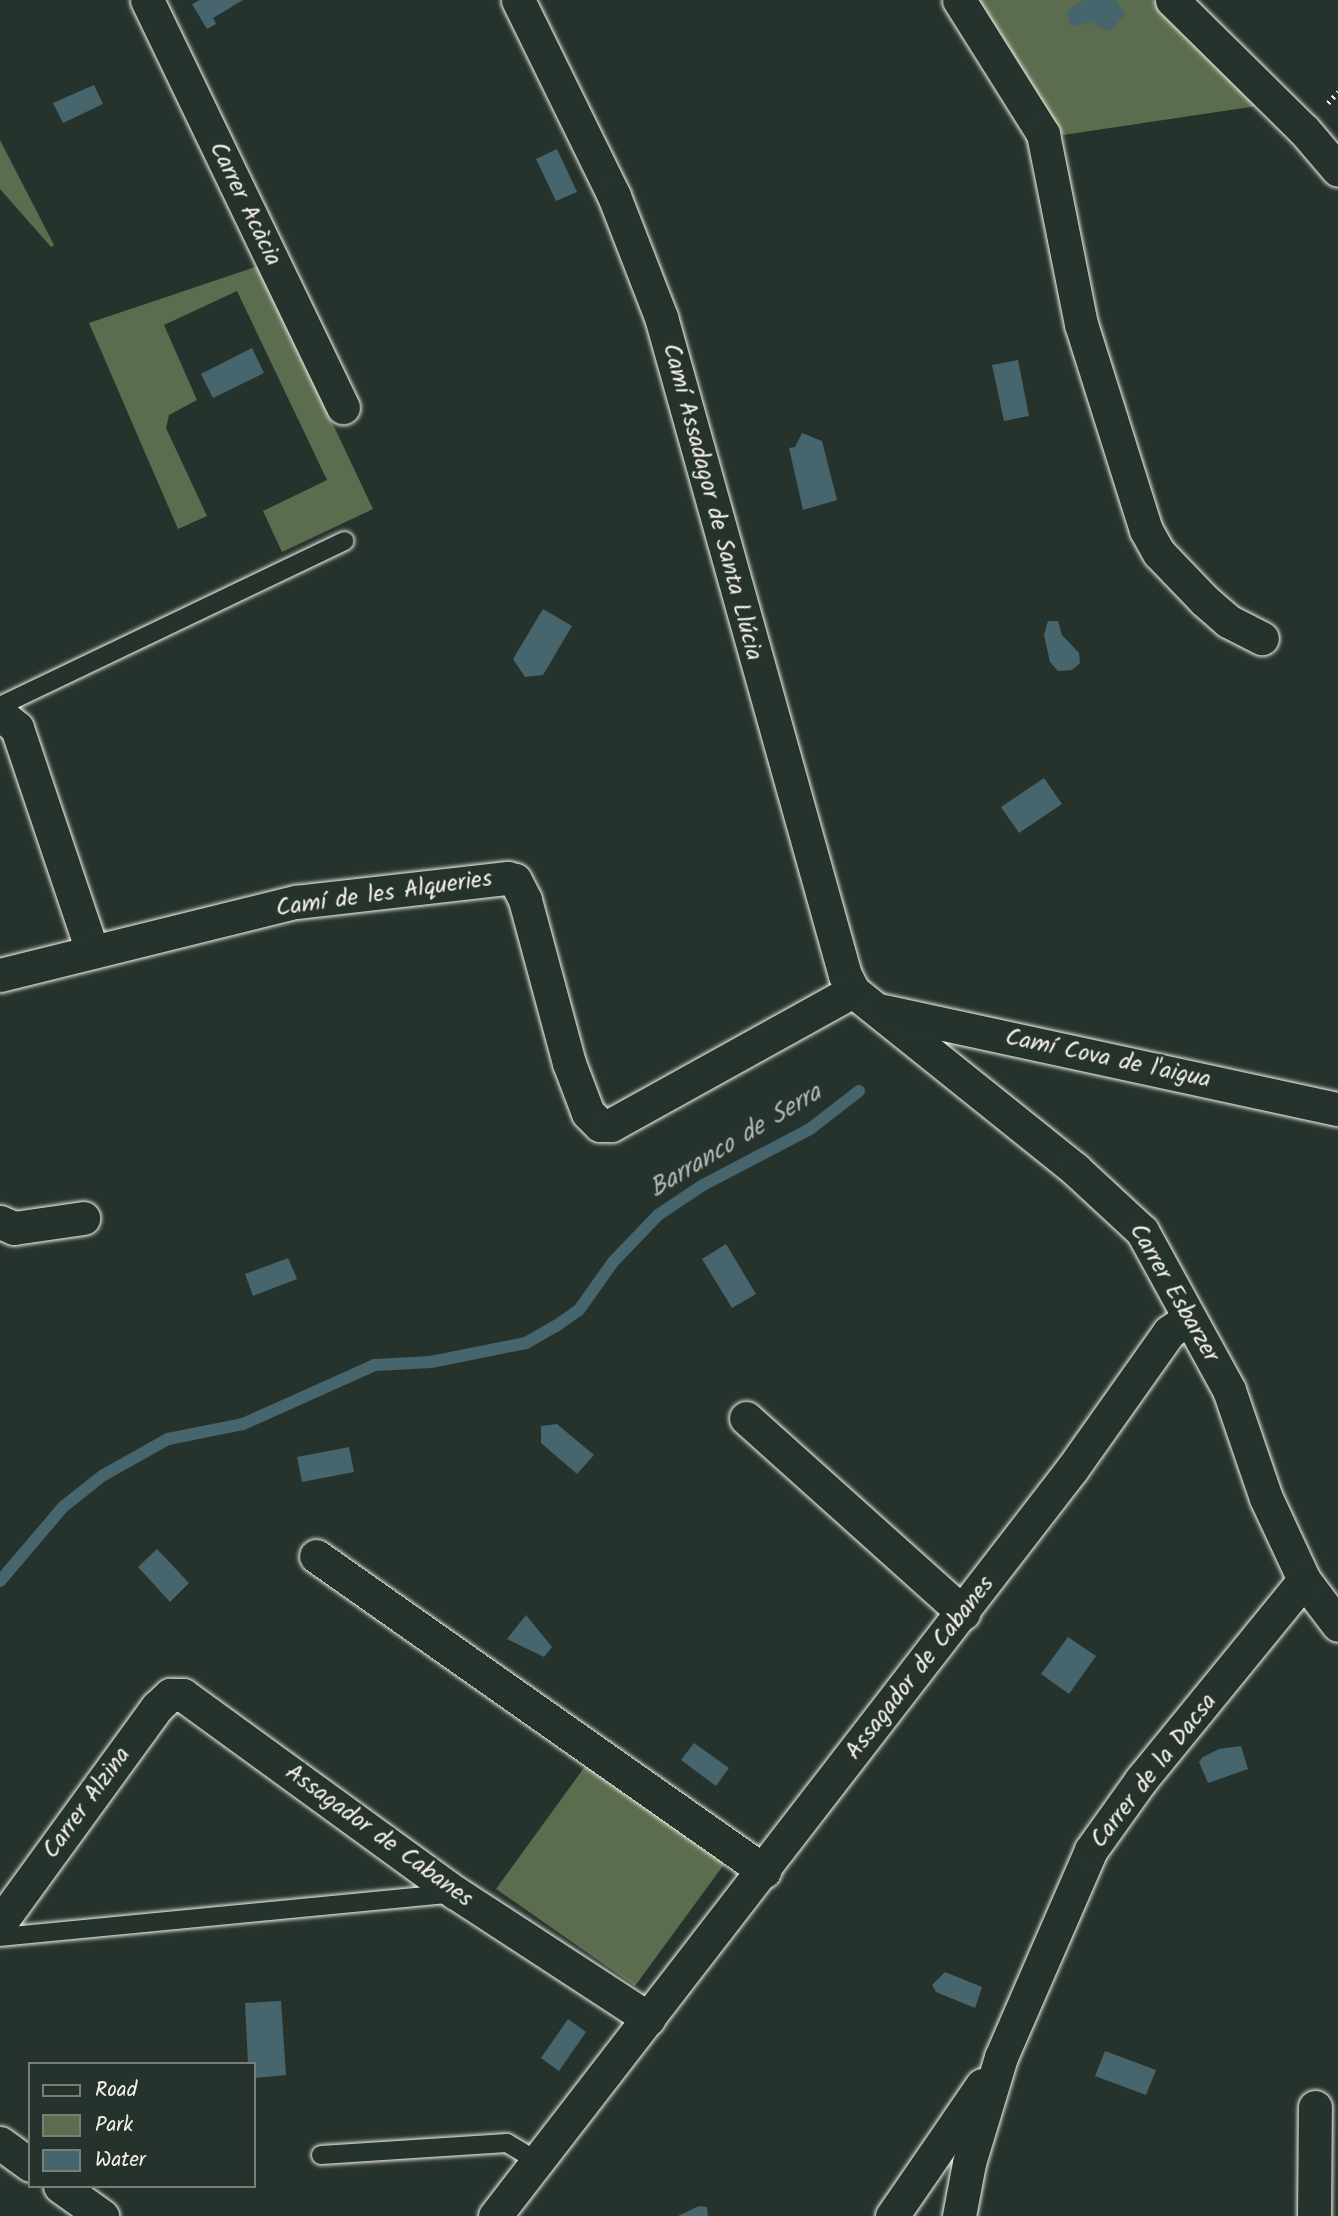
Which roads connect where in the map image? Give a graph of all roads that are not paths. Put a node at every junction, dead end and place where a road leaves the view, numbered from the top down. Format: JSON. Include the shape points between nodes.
{"nodes":[{"id":1,"x":147,"y":0,"type":"edge"},
{"id":2,"x":518,"y":0,"type":"edge"},
{"id":3,"x":959,"y":0,"type":"edge"},
{"id":4,"x":1172,"y":0,"type":"edge"},
{"id":5,"x":1338,"y":170,"type":"edge"},
{"id":6,"x":343,"y":407,"type":"dead end"},
{"id":7,"x":345,"y":541,"type":"dead end"},
{"id":8,"x":1262,"y":638,"type":"dead end"},
{"id":9,"x":0,"y":706,"type":"edge"},
{"id":10,"x":0,"y":714,"type":"edge"},
{"id":11,"x":92,"y":951,"type":"junction"},
{"id":12,"x":0,"y":975,"type":"edge"},
{"id":13,"x":866,"y":1000,"type":"junction"},
{"id":14,"x":1338,"y":1109,"type":"edge"},
{"id":15,"x":83,"y":1218,"type":"dead end"},
{"id":16,"x":0,"y":1222,"type":"edge"},
{"id":17,"x":1189,"y":1318,"type":"junction"},
{"id":18,"x":746,"y":1418,"type":"dead end"},
{"id":19,"x":316,"y":1556,"type":"dead end"},
{"id":20,"x":1304,"y":1580,"type":"junction"},
{"id":21,"x":962,"y":1613,"type":"junction"},
{"id":22,"x":1338,"y":1625,"type":"edge"},
{"id":23,"x":183,"y":1695,"type":"joint"},
{"id":24,"x":764,"y":1871,"type":"junction"},
{"id":25,"x":456,"y":1893,"type":"junction"},
{"id":26,"x":0,"y":1923,"type":"edge"},
{"id":27,"x":0,"y":1937,"type":"edge"},
{"id":28,"x":649,"y":2019,"type":"junction"},
{"id":29,"x":1001,"y":2057,"type":"junction"},
{"id":30,"x":1315,"y":2107,"type":"dead end"},
{"id":31,"x":0,"y":2143,"type":"edge"},
{"id":32,"x":321,"y":2155,"type":"dead end"},
{"id":33,"x":537,"y":2161,"type":"junction"},
{"id":34,"x":28,"y":2164,"type":"edge"},
{"id":35,"x":63,"y":2188,"type":"edge"},
{"id":36,"x":102,"y":2216,"type":"edge"},
{"id":37,"x":495,"y":2216,"type":"edge"},
{"id":38,"x":892,"y":2216,"type":"edge"},
{"id":39,"x":959,"y":2216,"type":"edge"},
{"id":40,"x":1314,"y":2216,"type":"edge"}],
"edges":[{"from":1,"to":6,"type":"street","name":"Carrer Acàcia"},
{"from":2,"to":13,"type":"street","name":"Camí Assadagor de Santa Llúcia","via":[[614,196],[661,317],[837,953]]},
{"from":3,"to":8,"type":"street","via":[[1044,134],[1081,324],[1146,530],[1159,552],[1204,600],[1228,621]]},
{"from":4,"to":5,"type":"street","via":[[1304,130]]},
{"from":7,"to":9,"type":"lane"},
{"from":10,"to":11,"type":"street","via":[[17,728]]},
{"from":11,"to":12,"type":"street"},
{"from":11,"to":13,"type":"street","name":"Camí de les Alqueries","via":[[296,902],[378,890],[516,880],[569,1063],[588,1113],[600,1125],[624,1119]]},
{"from":13,"to":14,"type":"street","name":"Camí Cova de l'aigua"},
{"from":13,"to":17,"type":"street","name":"Carrer Esbarzer","via":[[1120,1206],[1142,1231]]},
{"from":15,"to":16,"type":"street","via":[[14,1228]]},
{"from":17,"to":20,"type":"street","name":"Carrer Esbarzer","via":[[1229,1390],[1266,1497]]},
{"from":17,"to":21,"type":"street","name":"Assagador de Cabanes","via":[[1169,1332]]},
{"from":18,"to":21,"type":"street"},
{"from":19,"to":24,"type":"street"},
{"from":20,"to":22,"type":"street","name":"Carrer Esbarzer"},
{"from":20,"to":29,"type":"street","name":"Carrer de la Dacsa","via":[[1102,1832],[1080,1870]]},
{"from":21,"to":24,"type":"street","name":"Assagador de Cabanes"},
{"from":23,"to":25,"type":"street","name":"Assagador de Cabanes"},
{"from":23,"to":26,"type":"street","name":"Carrer Alzina","via":[[170,1696],[157,1707]]},
{"from":24,"to":28,"type":"street","name":"Assagador de Cabanes"},
{"from":25,"to":27,"type":"lane"},
{"from":25,"to":28,"type":"street","name":"Assagador de Cabanes"},
{"from":28,"to":33,"type":"street","name":"Assagador de Cabanes"},
{"from":29,"to":38,"type":"street","name":"Carrer de la Dacsa"},
{"from":29,"to":39,"type":"street","name":"Carrer de la Dacsa","via":[[965,2176]]},
{"from":30,"to":40,"type":"street"},
{"from":31,"to":34,"type":"street"},
{"from":32,"to":33,"type":"lane","via":[[507,2143]]},
{"from":33,"to":37,"type":"street","name":"Assagador de Cabanes"},
{"from":35,"to":36,"type":"street"}]}
